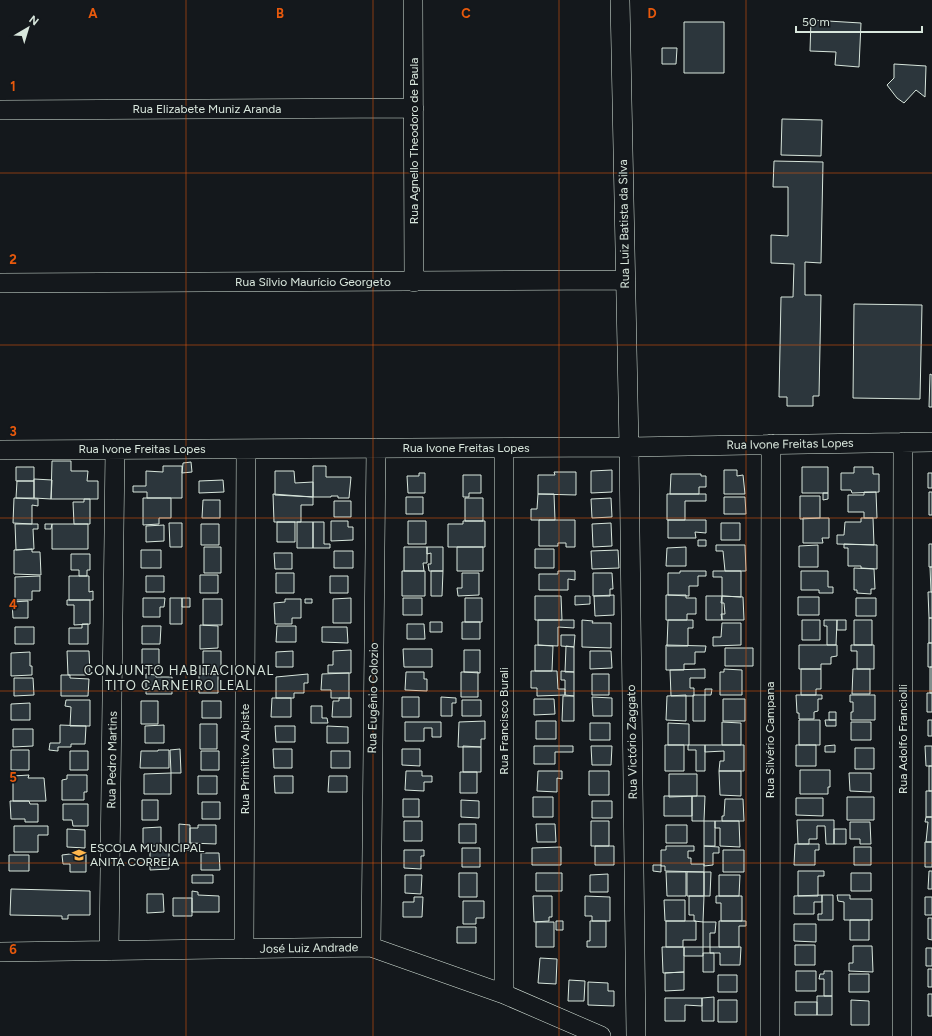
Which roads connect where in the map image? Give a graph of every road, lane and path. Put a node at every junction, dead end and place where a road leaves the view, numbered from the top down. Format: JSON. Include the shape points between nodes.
{"nodes":[{"id":1,"x":413,"y":0,"type":"edge"},
{"id":2,"x":620,"y":0,"type":"edge"},
{"id":3,"x":414,"y":108,"type":"junction"},
{"id":4,"x":0,"y":110,"type":"edge"},
{"id":5,"x":626,"y":280,"type":"junction"},
{"id":6,"x":414,"y":282,"type":"junction"},
{"id":7,"x":0,"y":283,"type":"edge"},
{"id":8,"x":903,"y":442,"type":"junction"},
{"id":9,"x":932,"y":442,"type":"edge"},
{"id":10,"x":771,"y":444,"type":"junction"},
{"id":11,"x":629,"y":447,"type":"junction"},
{"id":12,"x":376,"y":448,"type":"junction"},
{"id":13,"x":504,"y":448,"type":"junction"},
{"id":14,"x":115,"y":449,"type":"junction"},
{"id":15,"x":246,"y":449,"type":"junction"},
{"id":16,"x":0,"y":450,"type":"edge"},
{"id":17,"x":371,"y":947,"type":"junction"},
{"id":18,"x":244,"y":949,"type":"junction"},
{"id":19,"x":109,"y":951,"type":"junction"},
{"id":20,"x":0,"y":952,"type":"edge"},
{"id":21,"x":504,"y":994,"type":"junction"},
{"id":22,"x":601,"y":1036,"type":"edge"},
{"id":23,"x":636,"y":1036,"type":"edge"},
{"id":24,"x":770,"y":1036,"type":"edge"},
{"id":25,"x":902,"y":1036,"type":"edge"}],
"edges":[{"from":1,"to":3,"type":"street","name":"Rua Agnello Theodoro de Paula"},
{"from":2,"to":5,"type":"street","name":"Rua Luiz Batista da Silva"},
{"from":3,"to":4,"type":"street","name":"Rua Elizabete Muniz Aranda"},
{"from":3,"to":6,"type":"street","name":"Rua Agnello Theodoro de Paula"},
{"from":5,"to":6,"type":"street","name":"Rua Sílvio Maurício Georgeto"},
{"from":5,"to":11,"type":"street","name":"Rua Luiz Batista da Silva"},
{"from":6,"to":7,"type":"street","name":"Rua Sílvio Maurício Georgeto"},
{"from":8,"to":9,"type":"street","name":"Rua Ivone Freitas Lopes"},
{"from":8,"to":10,"type":"street","name":"Rua Ivone Freitas Lopes"},
{"from":8,"to":25,"type":"street","name":"Rua Adolfo Franciolli"},
{"from":10,"to":11,"type":"street","name":"Rua Ivone Freitas Lopes"},
{"from":10,"to":24,"type":"street","name":"Rua Silvério Campana"},
{"from":11,"to":13,"type":"street","name":"Rua Ivone Freitas Lopes"},
{"from":11,"to":23,"type":"street","name":"Rua Victório Zaggato"},
{"from":12,"to":13,"type":"street","name":"Rua Ivone Freitas Lopes"},
{"from":12,"to":15,"type":"street","name":"Rua Ivone Freitas Lopes"},
{"from":12,"to":17,"type":"street","name":"Rua Eugênio Colozio"},
{"from":13,"to":21,"type":"street","name":"Rua Francisco Burali"},
{"from":14,"to":15,"type":"street","name":"Rua Ivone Freitas Lopes"},
{"from":14,"to":16,"type":"street","name":"Rua Ivone Freitas Lopes"},
{"from":14,"to":19,"type":"street","name":"Rua Pedro Martins"},
{"from":15,"to":18,"type":"street","name":"Rua Primitivo Alpiste"},
{"from":17,"to":18,"type":"street","name":"José Luiz Andrade"},
{"from":17,"to":21,"type":"street","name":"José Luiz Andrade"},
{"from":18,"to":19,"type":"street","name":"José Luiz Andrade"},
{"from":19,"to":20,"type":"street","name":"José Luiz Andrade"},
{"from":21,"to":22,"type":"street","name":"José Luiz Andrade"}]}
